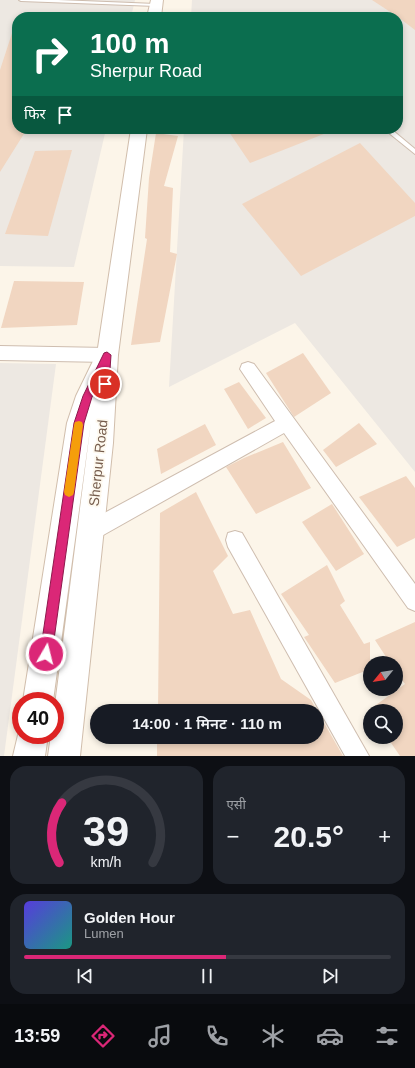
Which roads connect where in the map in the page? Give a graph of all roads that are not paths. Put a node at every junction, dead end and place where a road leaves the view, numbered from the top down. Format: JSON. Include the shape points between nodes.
{"nodes":[{"id":1,"x":21,"y":0,"type":"edge"},
{"id":2,"x":156,"y":7,"type":"edge"},
{"id":3,"x":138,"y":134,"type":"edge"},
{"id":4,"x":393,"y":134,"type":"edge"},
{"id":5,"x":415,"y":152,"type":"edge"},
{"id":6,"x":0,"y":353,"type":"edge"},
{"id":7,"x":107,"y":355,"type":"junction"},
{"id":8,"x":248,"y":369,"type":"dead end"},
{"id":9,"x":287,"y":423,"type":"junction"},
{"id":10,"x":91,"y":531,"type":"junction"},
{"id":11,"x":235,"y":540,"type":"dead end"},
{"id":12,"x":415,"y":602,"type":"edge"},
{"id":13,"x":39,"y":692,"type":"edge"},
{"id":14,"x":31,"y":744,"type":"edge"},
{"id":15,"x":29,"y":756,"type":"edge"},
{"id":16,"x":64,"y":756,"type":"edge"},
{"id":17,"x":358,"y":756,"type":"edge"}],
"edges":[{"from":1,"to":2,"type":"lane"},
{"from":3,"to":7,"type":"street"},
{"from":4,"to":5,"type":"lane"},
{"from":6,"to":7,"type":"street"},
{"from":7,"to":10,"type":"street","name":"Sherpur Road"},
{"from":7,"to":13,"type":"street","name":"Sherpur Road","via":[[87,396],[79,423]]},
{"from":8,"to":9,"type":"street"},
{"from":9,"to":10,"type":"street"},
{"from":9,"to":12,"type":"street"},
{"from":10,"to":16,"type":"street","name":"Sherpur Road"},
{"from":11,"to":17,"type":"street"},
{"from":14,"to":15,"type":"street"}]}
